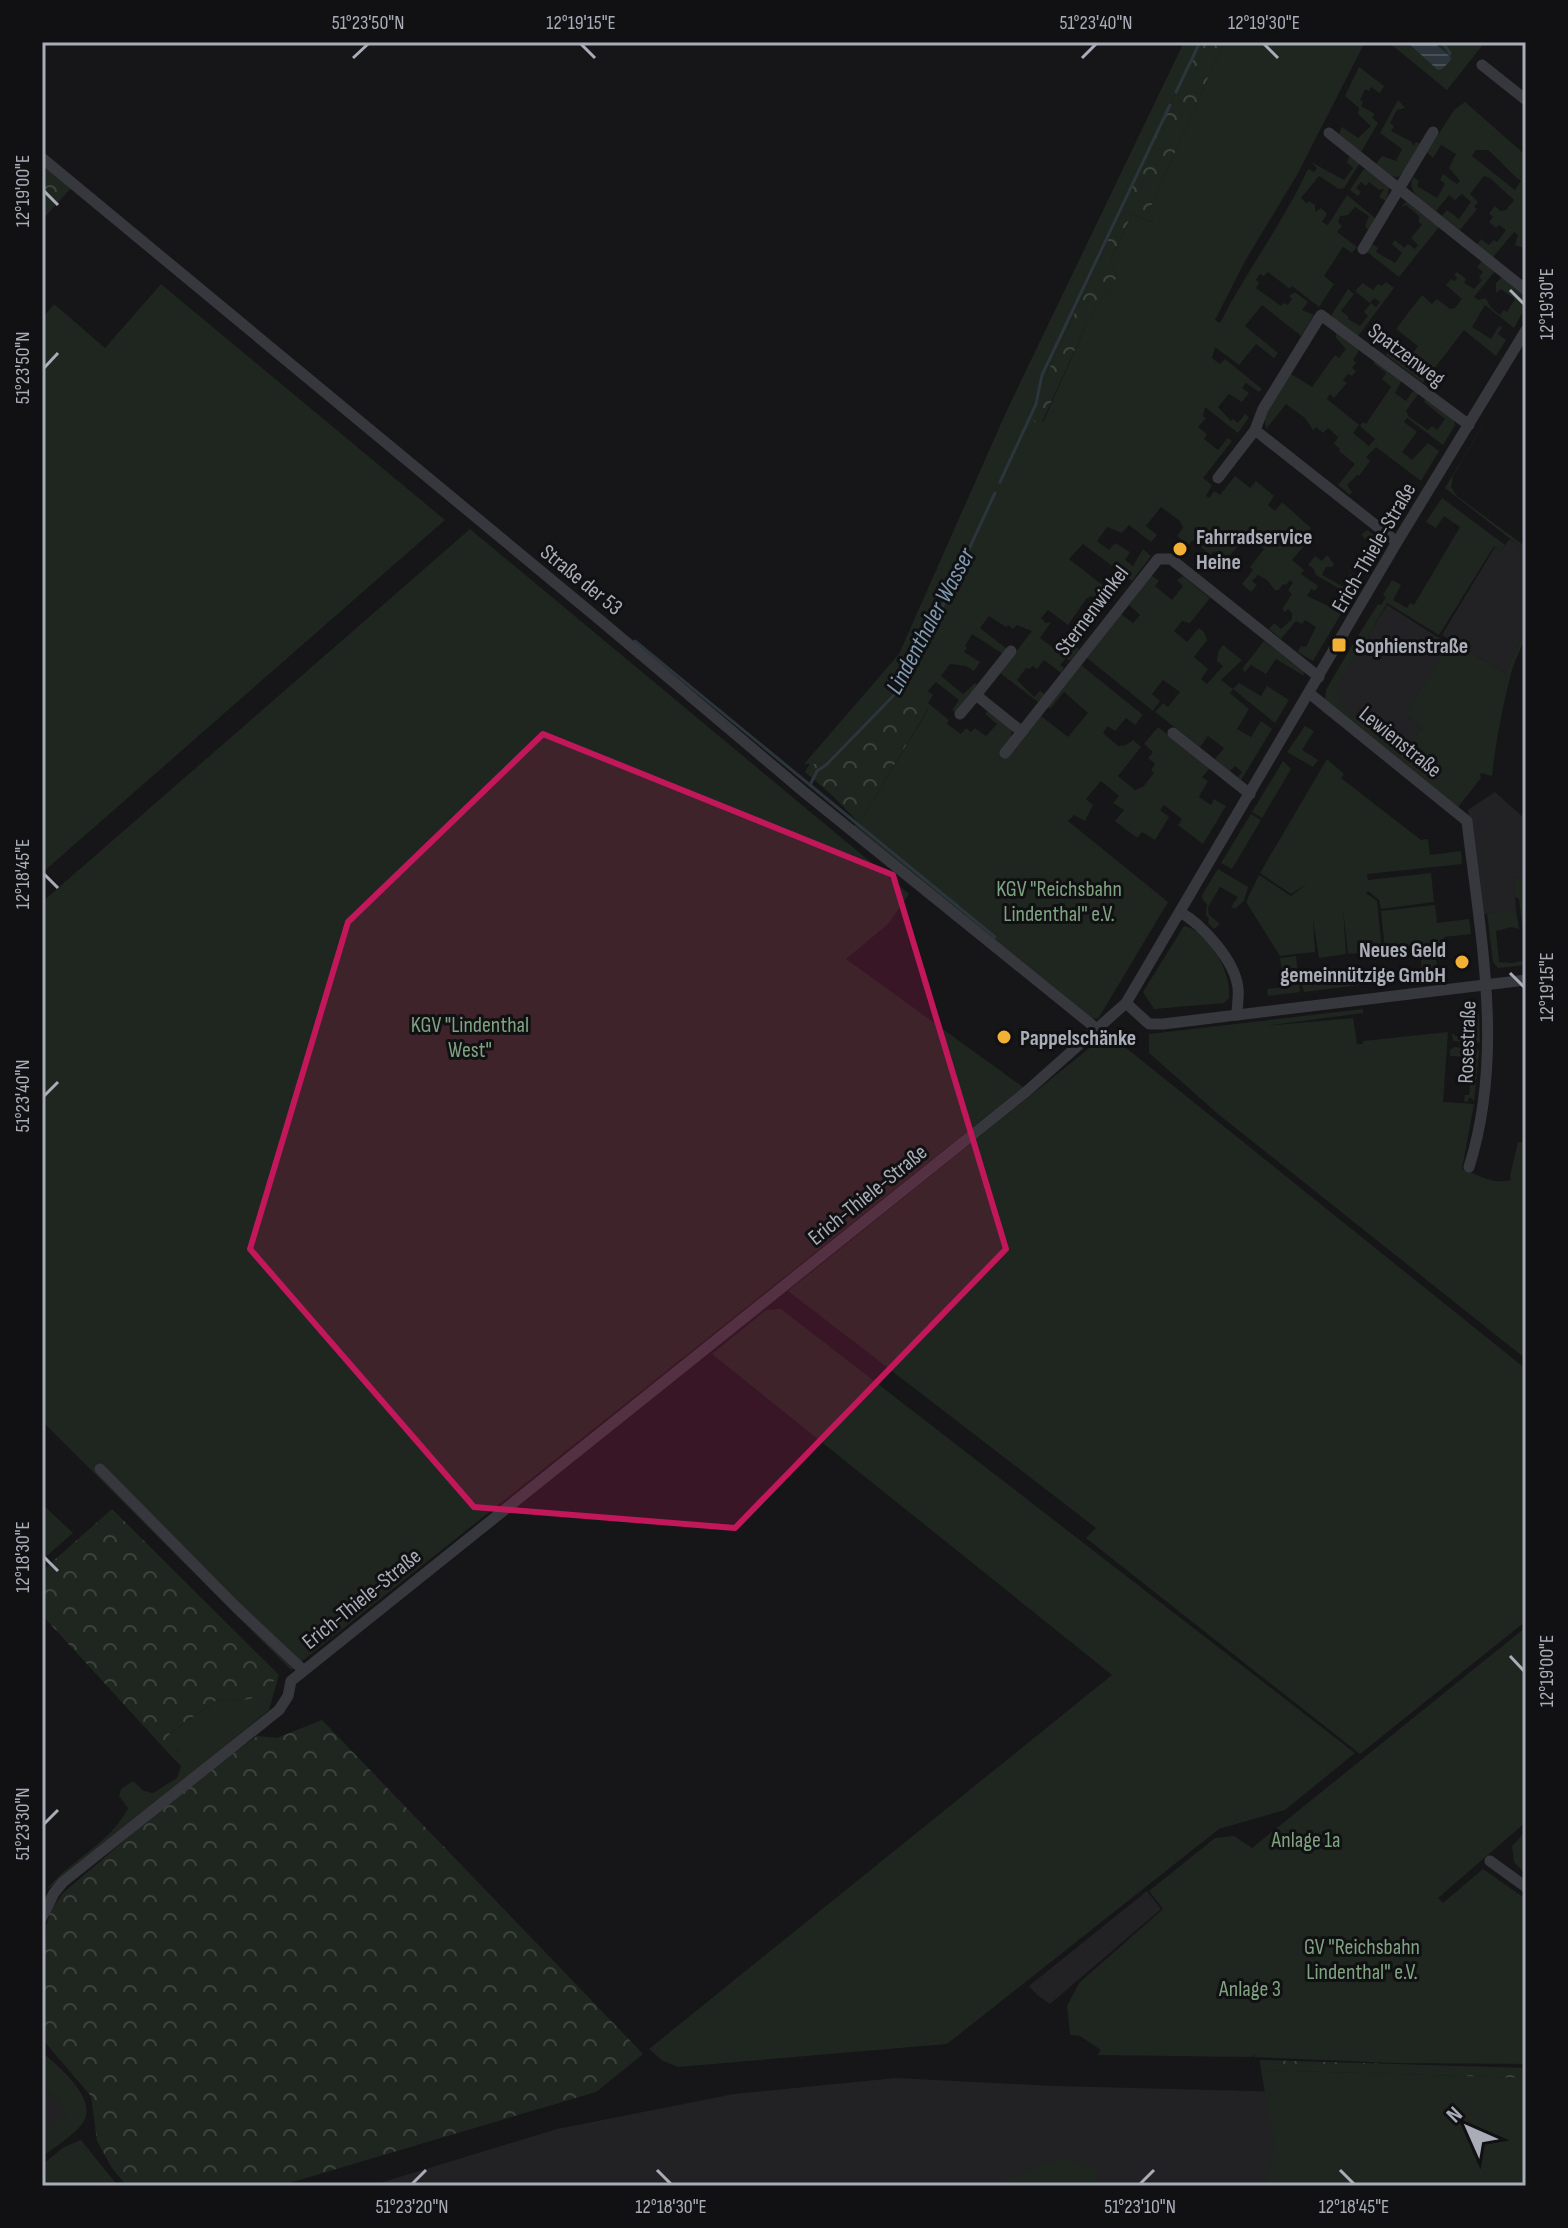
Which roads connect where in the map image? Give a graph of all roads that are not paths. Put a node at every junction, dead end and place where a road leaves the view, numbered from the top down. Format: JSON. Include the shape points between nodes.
{"nodes":[{"id":1,"x":1482,"y":65,"type":"dead end"},
{"id":2,"x":1526,"y":100,"type":"edge"},
{"id":3,"x":1433,"y":132,"type":"dead end"},
{"id":4,"x":1329,"y":133,"type":"dead end"},
{"id":5,"x":42,"y":158,"type":"edge"},
{"id":6,"x":1400,"y":189,"type":"junction"},
{"id":7,"x":1363,"y":249,"type":"dead end"},
{"id":8,"x":1526,"y":290,"type":"edge"},
{"id":9,"x":1526,"y":330,"type":"edge"},
{"id":10,"x":1469,"y":425,"type":"junction"},
{"id":11,"x":1255,"y":430,"type":"junction"},
{"id":12,"x":1218,"y":478,"type":"dead end"},
{"id":13,"x":1397,"y":542,"type":"junction"},
{"id":14,"x":1011,"y":651,"type":"dead end"},
{"id":15,"x":1319,"y":677,"type":"junction"},
{"id":16,"x":1309,"y":693,"type":"junction"},
{"id":17,"x":976,"y":695,"type":"junction"},
{"id":18,"x":960,"y":714,"type":"dead end"},
{"id":19,"x":1022,"y":732,"type":"junction"},
{"id":20,"x":1173,"y":733,"type":"dead end"},
{"id":21,"x":1005,"y":753,"type":"dead end"},
{"id":22,"x":1250,"y":794,"type":"junction"},
{"id":23,"x":1467,"y":821,"type":"joint"},
{"id":24,"x":1180,"y":912,"type":"junction"},
{"id":25,"x":1526,"y":980,"type":"edge"},
{"id":26,"x":1487,"y":985,"type":"junction"},
{"id":27,"x":1126,"y":1003,"type":"junction"},
{"id":28,"x":1237,"y":1015,"type":"junction"},
{"id":29,"x":1097,"y":1029,"type":"junction"},
{"id":30,"x":1469,"y":1167,"type":"dead end"},
{"id":31,"x":100,"y":1469,"type":"dead end"},
{"id":32,"x":303,"y":1670,"type":"junction"},
{"id":33,"x":1490,"y":1861,"type":"dead end"},
{"id":34,"x":1526,"y":1887,"type":"edge"},
{"id":35,"x":42,"y":1917,"type":"edge"}],
"edges":[{"from":1,"to":2,"type":"street"},
{"from":3,"to":6,"type":"street"},
{"from":4,"to":6,"type":"street"},
{"from":5,"to":29,"type":"street","name":"Straße der 53"},
{"from":6,"to":7,"type":"street"},
{"from":6,"to":8,"type":"street"},
{"from":9,"to":10,"type":"street","name":"Erich-Thiele-Straße"},
{"from":10,"to":11,"type":"street","name":"Spatzenweg","via":[[1321,315]]},
{"from":10,"to":13,"type":"street","name":"Erich-Thiele-Straße"},
{"from":11,"to":12,"type":"street"},
{"from":11,"to":13,"type":"street"},
{"from":13,"to":15,"type":"street","name":"Erich-Thiele-Straße"},
{"from":14,"to":17,"type":"street"},
{"from":15,"to":16,"type":"street","name":"Erich-Thiele-Straße"},
{"from":15,"to":19,"type":"street","name":"Sternenwinkel","via":[[1171,559],[1158,559]]},
{"from":16,"to":22,"type":"street","name":"Erich-Thiele-Straße"},
{"from":16,"to":23,"type":"street","name":"Lewienstraße"},
{"from":17,"to":18,"type":"street"},
{"from":17,"to":19,"type":"street"},
{"from":19,"to":21,"type":"street","name":"Sternenwinkel"},
{"from":20,"to":22,"type":"street"},
{"from":22,"to":24,"type":"street","name":"Erich-Thiele-Straße"},
{"from":23,"to":26,"type":"street","name":"Rosestraße"},
{"from":24,"to":27,"type":"street","name":"Erich-Thiele-Straße"},
{"from":24,"to":28,"type":"street","via":[[1206,932],[1230,966],[1238,988]]},
{"from":25,"to":26,"type":"street"},
{"from":26,"to":28,"type":"street"},
{"from":26,"to":30,"type":"street","name":"Rosestraße","via":[[1489,1053]]},
{"from":27,"to":28,"type":"street","via":[[1149,1024]]},
{"from":27,"to":29,"type":"street","name":"Erich-Thiele-Straße"},
{"from":29,"to":32,"type":"street","name":"Erich-Thiele-Straße","via":[[1027,1091]]},
{"from":31,"to":32,"type":"street"},
{"from":32,"to":35,"type":"street","name":"Erich-Thiele-Straße","via":[[291,1681],[279,1710],[63,1882]]},
{"from":33,"to":34,"type":"street"}]}
